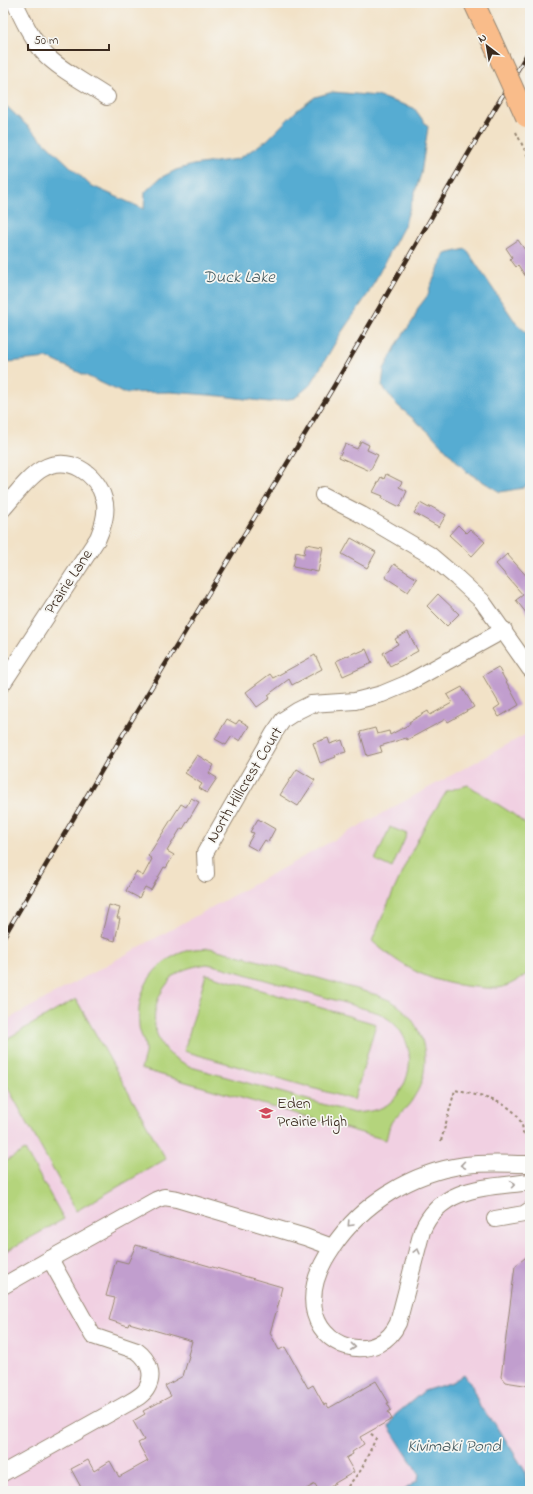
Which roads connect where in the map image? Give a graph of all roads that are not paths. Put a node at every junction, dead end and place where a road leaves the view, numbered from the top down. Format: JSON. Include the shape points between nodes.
{"nodes":[{"id":1,"x":15,"y":3,"type":"edge"},
{"id":2,"x":474,"y":3,"type":"edge"},
{"id":3,"x":107,"y":97,"type":"dead end"},
{"id":4,"x":524,"y":125,"type":"edge"},
{"id":5,"x":323,"y":495,"type":"dead end"},
{"id":6,"x":3,"y":509,"type":"edge"},
{"id":7,"x":504,"y":630,"type":"junction"},
{"id":8,"x":530,"y":669,"type":"edge"},
{"id":9,"x":3,"y":684,"type":"edge"},
{"id":10,"x":206,"y":874,"type":"dead end"},
{"id":11,"x":530,"y":1164,"type":"edge"},
{"id":12,"x":530,"y":1182,"type":"edge"},
{"id":13,"x":530,"y":1210,"type":"edge"},
{"id":14,"x":495,"y":1220,"type":"dead end"},
{"id":15,"x":332,"y":1247,"type":"junction"},
{"id":16,"x":50,"y":1259,"type":"junction"},
{"id":17,"x":3,"y":1286,"type":"edge"},
{"id":18,"x":3,"y":1473,"type":"edge"}],
"edges":[{"from":1,"to":3,"type":"street","via":[[33,38],[44,52],[58,65]]},
{"from":2,"to":4,"type":"main road","bridge":true},
{"from":5,"to":7,"type":"street","via":[[430,555],[482,601]]},
{"from":6,"to":9,"type":"street","name":"Prairie Lane","via":[[42,469],[67,464],[79,467],[89,474],[104,500],[105,513],[98,538]]},
{"from":7,"to":8,"type":"street"},
{"from":7,"to":10,"type":"street","name":"North Hillcrest Court","via":[[406,684],[382,694],[355,701],[312,704],[297,710],[284,720],[205,853]]},
{"from":11,"to":15,"type":"street","one_way":true,"via":[[468,1165],[417,1178],[394,1190],[360,1214]]},
{"from":15,"to":12,"type":"street","one_way":true,"via":[[316,1281],[314,1302],[317,1318],[330,1337],[342,1345],[360,1348],[375,1346],[388,1338],[398,1323],[422,1230],[436,1208],[456,1195]]},
{"from":13,"to":14,"type":"street","via":[[524,1214]]},
{"from":15,"to":16,"type":"street","via":[[306,1237],[164,1197]]},
{"from":16,"to":17,"type":"street"},
{"from":16,"to":18,"type":"street","via":[[93,1336],[128,1346],[141,1354],[148,1364],[150,1382],[143,1393],[130,1402]]}]}
